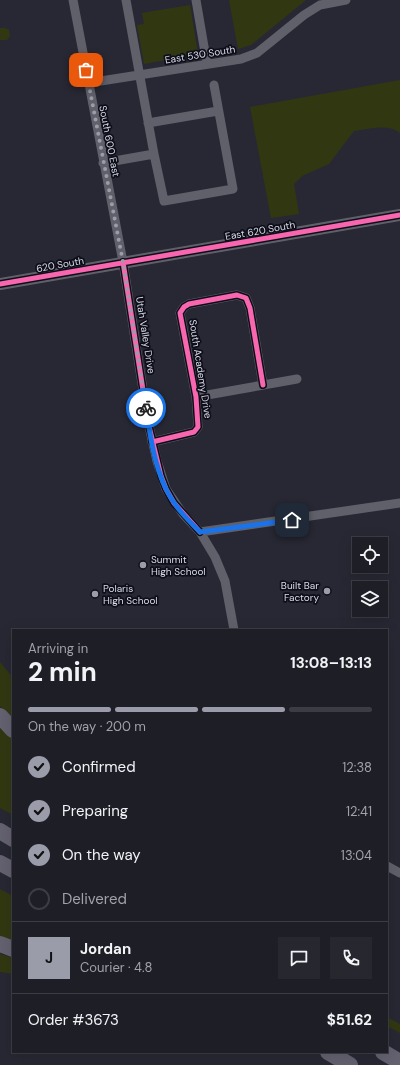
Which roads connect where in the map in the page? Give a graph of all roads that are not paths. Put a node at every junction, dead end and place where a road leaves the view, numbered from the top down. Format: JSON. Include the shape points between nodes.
{"nodes":[{"id":1,"x":73,"y":0,"type":"edge"},
{"id":2,"x":126,"y":0,"type":"edge"},
{"id":3,"x":196,"y":0,"type":"edge"},
{"id":4,"x":346,"y":0,"type":"edge"},
{"id":5,"x":207,"y":64,"type":"junction"},
{"id":6,"x":139,"y":75,"type":"junction"},
{"id":7,"x":88,"y":83,"type":"junction"},
{"id":8,"x":214,"y":85,"type":"dead end"},
{"id":9,"x":218,"y":111,"type":"junction"},
{"id":10,"x":148,"y":123,"type":"junction"},
{"id":11,"x":154,"y":154,"type":"junction"},
{"id":12,"x":103,"y":163,"type":"junction"},
{"id":13,"x":400,"y":215,"type":"edge"},
{"id":14,"x":123,"y":262,"type":"junction"},
{"id":15,"x":0,"y":284,"type":"edge"},
{"id":16,"x":297,"y":379,"type":"dead end"},
{"id":17,"x":263,"y":385,"type":"junction"},
{"id":18,"x":196,"y":397,"type":"junction"},
{"id":19,"x":152,"y":442,"type":"junction"},
{"id":20,"x":400,"y":503,"type":"edge"},
{"id":21,"x":200,"y":532,"type":"junction"},
{"id":22,"x":234,"y":629,"type":"edge"},
{"id":23,"x":0,"y":716,"type":"edge"},
{"id":24,"x":12,"y":729,"type":"edge"},
{"id":25,"x":0,"y":831,"type":"edge"},
{"id":26,"x":12,"y":838,"type":"edge"},
{"id":27,"x":0,"y":863,"type":"edge"},
{"id":28,"x":388,"y":867,"type":"edge"},
{"id":29,"x":12,"y":869,"type":"edge"},
{"id":30,"x":400,"y":873,"type":"edge"},
{"id":31,"x":324,"y":1053,"type":"edge"},
{"id":32,"x":385,"y":1053,"type":"edge"},
{"id":33,"x":339,"y":1059,"type":"edge"},
{"id":34,"x":400,"y":1062,"type":"edge"}],
"edges":[{"from":1,"to":7,"type":"street","name":"South 600 East"},
{"from":2,"to":6,"type":"street"},
{"from":3,"to":5,"type":"street"},
{"from":4,"to":5,"type":"street","name":"East 530 South","via":[[320,5],[257,53],[241,59]]},
{"from":5,"to":6,"type":"street","name":"East 530 South"},
{"from":6,"to":7,"type":"street","name":"East 530 South"},
{"from":6,"to":10,"type":"street"},
{"from":7,"to":12,"type":"street","name":"South 600 East"},
{"from":8,"to":9,"type":"street"},
{"from":9,"to":10,"type":"street"},
{"from":9,"to":11,"type":"street","via":[[233,189],[164,201]]},
{"from":10,"to":11,"type":"street"},
{"from":11,"to":12,"type":"street"},
{"from":12,"to":14,"type":"street","name":"South 600 East"},
{"from":13,"to":14,"type":"street","name":"East 620 South"},
{"from":14,"to":15,"type":"street","name":"620 South"},
{"from":14,"to":19,"type":"street","name":"Utah Valley Drive"},
{"from":16,"to":17,"type":"street"},
{"from":17,"to":18,"type":"street"},
{"from":17,"to":18,"type":"street","name":"South Academy Drive","via":[[250,308],[246,298],[237,295],[189,304],[181,311]]},
{"from":18,"to":19,"type":"street","name":"South Academy Drive","via":[[199,421],[196,430]]},
{"from":19,"to":21,"type":"street","name":"Utah Valley Drive","via":[[166,489],[183,514]]},
{"from":20,"to":21,"type":"street"},
{"from":21,"to":22,"type":"street","name":"Utah Valley Drive","via":[[215,556],[225,581]]},
{"from":23,"to":24,"type":"highway"},
{"from":25,"to":26,"type":"highway"},
{"from":27,"to":29,"type":"highway"},
{"from":28,"to":30,"type":"street"},
{"from":31,"to":33,"type":"highway"},
{"from":32,"to":34,"type":"highway"}]}
